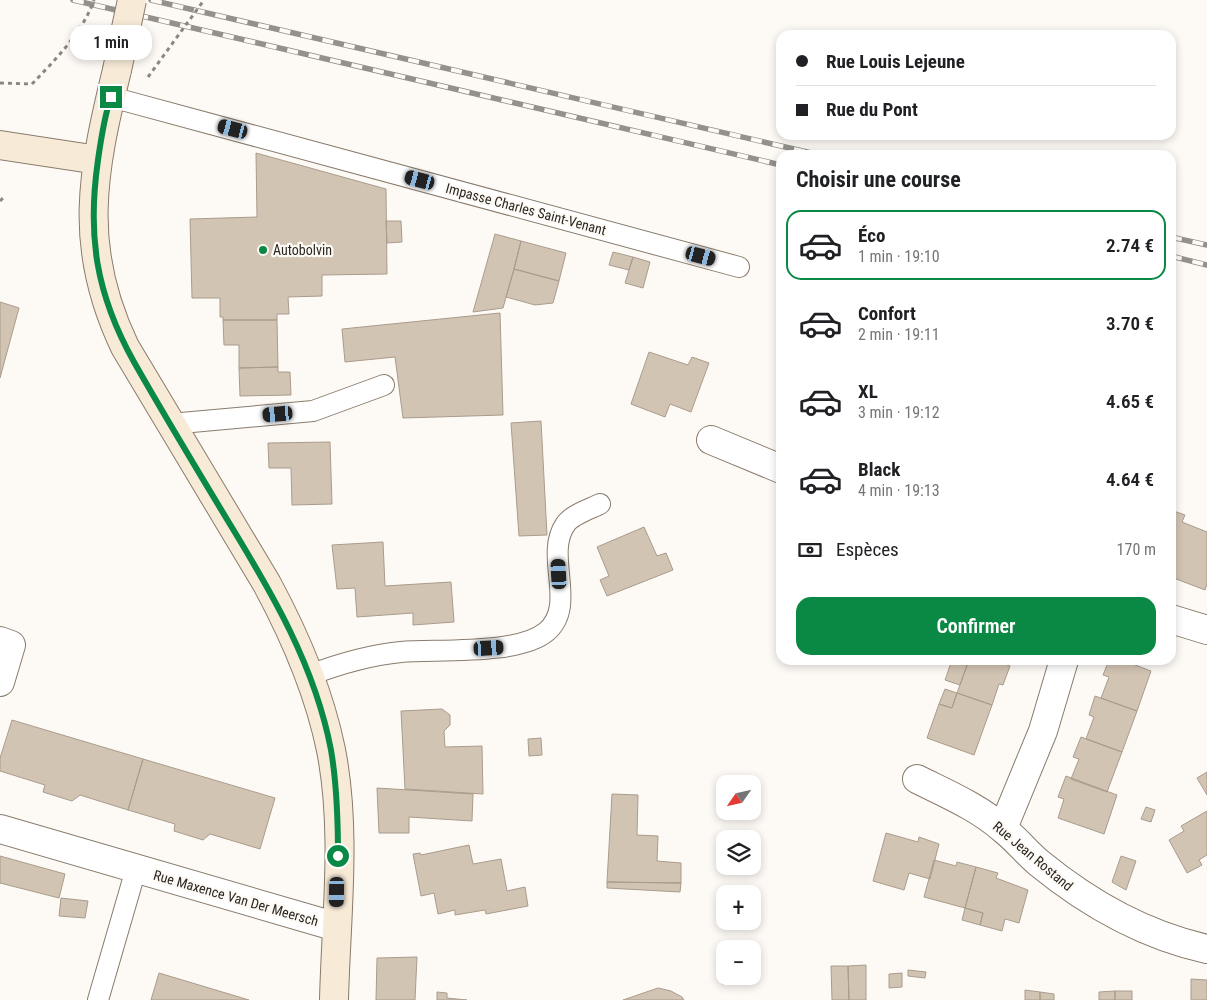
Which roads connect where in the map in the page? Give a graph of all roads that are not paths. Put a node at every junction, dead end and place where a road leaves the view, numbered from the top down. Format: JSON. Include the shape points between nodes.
{"nodes":[{"id":1,"x":132,"y":0,"type":"edge"},
{"id":2,"x":115,"y":107,"type":"junction"},
{"id":3,"x":0,"y":145,"type":"edge"},
{"id":4,"x":98,"y":160,"type":"junction"},
{"id":5,"x":739,"y":267,"type":"dead end"},
{"id":6,"x":384,"y":385,"type":"dead end"},
{"id":7,"x":170,"y":424,"type":"junction"},
{"id":8,"x":711,"y":440,"type":"dead end"},
{"id":9,"x":776,"y":467,"type":"edge"},
{"id":10,"x":600,"y":504,"type":"dead end"},
{"id":11,"x":1176,"y":621,"type":"edge"},
{"id":12,"x":1207,"y":630,"type":"edge"},
{"id":13,"x":0,"y":641,"type":"edge"},
{"id":14,"x":1063,"y":665,"type":"edge"},
{"id":15,"x":310,"y":675,"type":"junction"},
{"id":16,"x":0,"y":682,"type":"edge"},
{"id":17,"x":918,"y":779,"type":"dead end"},
{"id":18,"x":1003,"y":828,"type":"junction"},
{"id":19,"x":0,"y":829,"type":"edge"},
{"id":20,"x":136,"y":869,"type":"junction"},
{"id":21,"x":337,"y":927,"type":"junction"},
{"id":22,"x":1205,"y":942,"type":"edge"},
{"id":23,"x":98,"y":1000,"type":"edge"},
{"id":24,"x":334,"y":1000,"type":"edge"}],
"edges":[{"from":1,"to":2,"type":"street","bridge":true},
{"from":2,"to":4,"type":"street"},
{"from":2,"to":5,"type":"lane","name":"Impasse Charles Saint-Venant","via":[[158,109]]},
{"from":3,"to":4,"type":"street"},
{"from":4,"to":7,"type":"street","via":[[92,212],[98,272],[115,326]]},
{"from":6,"to":7,"type":"lane","via":[[314,411]]},
{"from":7,"to":15,"type":"street","via":[[267,584]]},
{"from":8,"to":9,"type":"street"},
{"from":10,"to":15,"type":"lane","via":[[565,523],[557,540],[561,608],[548,631],[534,640],[507,647],[400,652],[362,658]]},
{"from":11,"to":12,"type":"street"},
{"from":13,"to":16,"type":"street","via":[[11,645]]},
{"from":14,"to":18,"type":"street","via":[[1043,731]]},
{"from":15,"to":21,"type":"street","via":[[331,750],[335,786],[338,820]]},
{"from":17,"to":18,"type":"street","name":"Rue Jean Rostand","via":[[969,805]]},
{"from":18,"to":22,"type":"street","name":"Rue Jean Rostand","via":[[1037,862],[1098,906],[1159,936]]},
{"from":19,"to":20,"type":"street","name":"Rue Maxence Van Der Meersch"},
{"from":20,"to":21,"type":"street","name":"Rue Maxence Van Der Meersch"},
{"from":20,"to":23,"type":"lane","name":"Rue Maxence Van Der Meersch"},
{"from":21,"to":24,"type":"street"}]}
